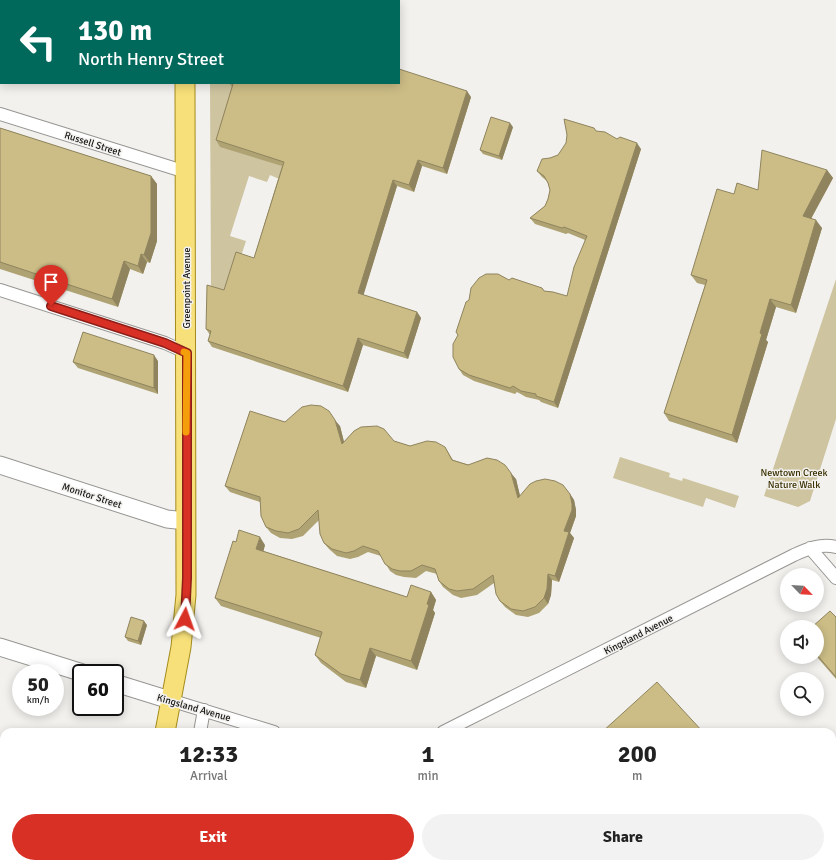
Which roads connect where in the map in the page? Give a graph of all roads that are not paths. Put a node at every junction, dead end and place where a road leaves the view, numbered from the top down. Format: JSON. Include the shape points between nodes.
{"nodes":[{"id":1,"x":185,"y":84,"type":"edge"},
{"id":2,"x":0,"y":114,"type":"edge"},
{"id":3,"x":186,"y":172,"type":"junction"},
{"id":4,"x":0,"y":290,"type":"edge"},
{"id":5,"x":187,"y":353,"type":"junction"},
{"id":6,"x":0,"y":465,"type":"edge"},
{"id":7,"x":186,"y":521,"type":"junction"},
{"id":8,"x":836,"y":547,"type":"edge"},
{"id":9,"x":810,"y":548,"type":"junction"},
{"id":10,"x":836,"y":578,"type":"edge"},
{"id":11,"x":0,"y":647,"type":"edge"},
{"id":12,"x":72,"y":670,"type":"edge"},
{"id":13,"x":124,"y":686,"type":"edge"},
{"id":14,"x":172,"y":701,"type":"junction"},
{"id":15,"x":204,"y":710,"type":"junction"},
{"id":16,"x":167,"y":728,"type":"edge"},
{"id":17,"x":201,"y":728,"type":"edge"},
{"id":18,"x":261,"y":728,"type":"edge"},
{"id":19,"x":451,"y":728,"type":"edge"}],
"edges":[{"from":1,"to":3,"type":"main road","name":"Greenpoint Avenue"},
{"from":2,"to":3,"type":"street","name":"Russell Street"},
{"from":3,"to":5,"type":"main road","name":"Greenpoint Avenue"},
{"from":4,"to":5,"type":"street","via":[[165,343]]},
{"from":5,"to":7,"type":"main road","name":"Greenpoint Avenue"},
{"from":6,"to":7,"type":"main road","name":"Monitor Street","via":[[167,519]]},
{"from":7,"to":14,"type":"main road","name":"Greenpoint Avenue","via":[[186,608]]},
{"from":8,"to":9,"type":"street","name":"Kingsland Avenue","via":[[827,544]]},
{"from":9,"to":10,"type":"street"},
{"from":9,"to":19,"type":"street","name":"Kingsland Avenue"},
{"from":11,"to":12,"type":"main road"},
{"from":13,"to":14,"type":"main road","name":"Kingsland Avenue"},
{"from":14,"to":15,"type":"street","name":"Kingsland Avenue"},
{"from":14,"to":16,"type":"main road","name":"Greenpoint Avenue"},
{"from":15,"to":17,"type":"street"},
{"from":15,"to":18,"type":"street","name":"Kingsland Avenue"}]}
